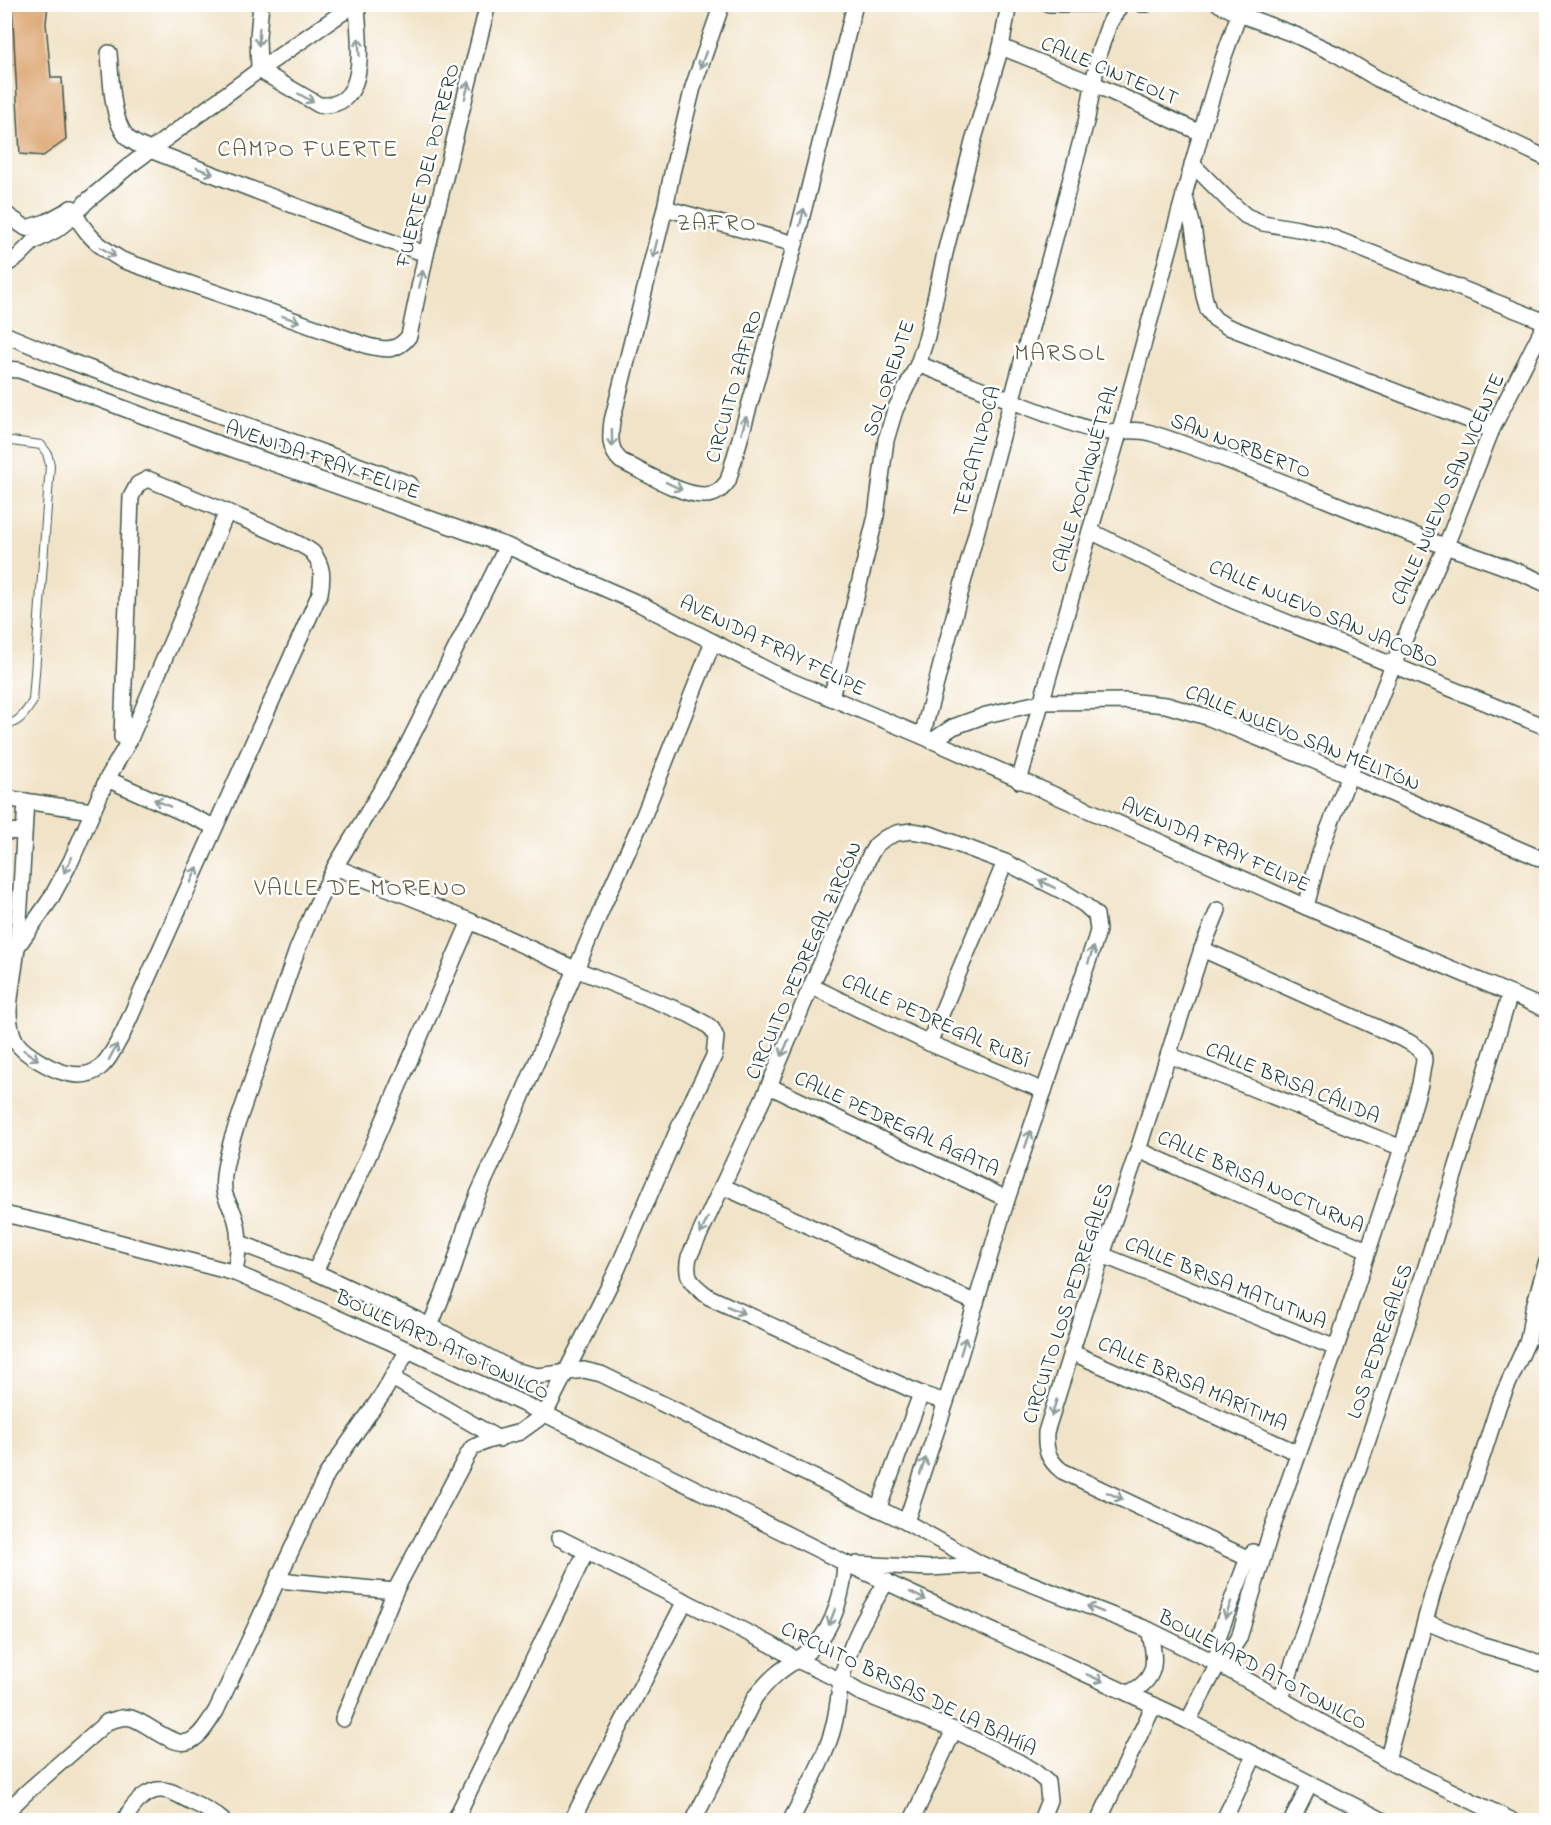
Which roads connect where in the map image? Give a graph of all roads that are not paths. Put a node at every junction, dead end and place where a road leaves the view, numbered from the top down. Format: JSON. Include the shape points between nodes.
{"nodes":[{"id":1,"x":261,"y":4,"type":"edge"},
{"id":2,"x":356,"y":4,"type":"edge"},
{"id":3,"x":488,"y":4,"type":"edge"},
{"id":4,"x":722,"y":4,"type":"edge"},
{"id":5,"x":855,"y":4,"type":"edge"},
{"id":6,"x":1009,"y":4,"type":"edge"},
{"id":7,"x":1049,"y":4,"type":"edge"},
{"id":8,"x":1121,"y":4,"type":"edge"},
{"id":9,"x":1141,"y":4,"type":"edge"},
{"id":10,"x":1147,"y":4,"type":"edge"},
{"id":11,"x":1219,"y":4,"type":"edge"},
{"id":12,"x":1090,"y":5,"type":"edge"},
{"id":13,"x":1239,"y":14,"type":"junction"},
{"id":14,"x":1001,"y":47,"type":"junction"},
{"id":15,"x":109,"y":53,"type":"dead end"},
{"id":16,"x":259,"y":70,"type":"junction"},
{"id":17,"x":1094,"y":84,"type":"junction"},
{"id":18,"x":1201,"y":133,"type":"junction"},
{"id":19,"x":150,"y":150,"type":"junction"},
{"id":20,"x":1546,"y":158,"type":"edge"},
{"id":21,"x":1192,"y":164,"type":"junction"},
{"id":22,"x":1184,"y":192,"type":"junction"},
{"id":23,"x":665,"y":208,"type":"junction"},
{"id":24,"x":73,"y":212,"type":"junction"},
{"id":25,"x":4,"y":213,"type":"edge"},
{"id":26,"x":26,"y":228,"type":"junction"},
{"id":27,"x":33,"y":242,"type":"junction"},
{"id":28,"x":795,"y":244,"type":"junction"},
{"id":29,"x":426,"y":254,"type":"junction"},
{"id":30,"x":4,"y":266,"type":"edge"},
{"id":31,"x":1546,"y":322,"type":"edge"},
{"id":32,"x":4,"y":334,"type":"edge"},
{"id":33,"x":918,"y":364,"type":"junction"},
{"id":34,"x":4,"y":369,"type":"edge"},
{"id":35,"x":1011,"y":401,"type":"junction"},
{"id":36,"x":1492,"y":429,"type":"junction"},
{"id":37,"x":1120,"y":430,"type":"junction"},
{"id":38,"x":4,"y":440,"type":"edge"},
{"id":39,"x":410,"y":484,"type":"dead end"},
{"id":40,"x":227,"y":512,"type":"junction"},
{"id":41,"x":1090,"y":531,"type":"junction"},
{"id":42,"x":507,"y":546,"type":"junction"},
{"id":43,"x":1445,"y":548,"type":"junction"},
{"id":44,"x":1546,"y":584,"type":"edge"},
{"id":45,"x":713,"y":642,"type":"junction"},
{"id":46,"x":1393,"y":665,"type":"junction"},
{"id":47,"x":831,"y":698,"type":"junction"},
{"id":48,"x":1043,"y":702,"type":"junction"},
{"id":49,"x":4,"y":725,"type":"edge"},
{"id":50,"x":1546,"y":727,"type":"edge"},
{"id":51,"x":927,"y":739,"type":"junction"},
{"id":52,"x":129,"y":741,"type":"junction"},
{"id":53,"x":1349,"y":775,"type":"junction"},
{"id":54,"x":107,"y":779,"type":"junction"},
{"id":55,"x":1019,"y":780,"type":"junction"},
{"id":56,"x":4,"y":798,"type":"edge"},
{"id":57,"x":26,"y":801,"type":"junction"},
{"id":58,"x":92,"y":811,"type":"junction"},
{"id":59,"x":215,"y":827,"type":"junction"},
{"id":60,"x":4,"y":831,"type":"edge"},
{"id":61,"x":24,"y":832,"type":"junction"},
{"id":62,"x":1546,"y":861,"type":"edge"},
{"id":63,"x":1005,"y":862,"type":"junction"},
{"id":64,"x":335,"y":867,"type":"junction"},
{"id":65,"x":1306,"y":907,"type":"junction"},
{"id":66,"x":1218,"y":910,"type":"dead end"},
{"id":67,"x":470,"y":921,"type":"junction"},
{"id":68,"x":17,"y":947,"type":"junction"},
{"id":69,"x":1202,"y":949,"type":"junction"},
{"id":70,"x":575,"y":969,"type":"junction"},
{"id":71,"x":811,"y":986,"type":"junction"},
{"id":72,"x":1510,"y":994,"type":"junction"},
{"id":73,"x":1546,"y":1009,"type":"edge"},
{"id":74,"x":929,"y":1043,"type":"junction"},
{"id":75,"x":1169,"y":1054,"type":"junction"},
{"id":76,"x":769,"y":1086,"type":"junction"},
{"id":77,"x":1044,"y":1091,"type":"junction"},
{"id":78,"x":1402,"y":1148,"type":"junction"},
{"id":79,"x":1138,"y":1150,"type":"junction"},
{"id":80,"x":722,"y":1186,"type":"junction"},
{"id":81,"x":1007,"y":1199,"type":"junction"},
{"id":82,"x":4,"y":1214,"type":"edge"},
{"id":83,"x":240,"y":1243,"type":"junction"},
{"id":84,"x":1368,"y":1250,"type":"junction"},
{"id":85,"x":1102,"y":1255,"type":"junction"},
{"id":86,"x":1546,"y":1264,"type":"edge"},
{"id":87,"x":315,"y":1272,"type":"junction"},
{"id":88,"x":236,"y":1273,"type":"junction"},
{"id":89,"x":976,"y":1303,"type":"junction"},
{"id":90,"x":430,"y":1326,"type":"junction"},
{"id":91,"x":1336,"y":1348,"type":"junction"},
{"id":92,"x":408,"y":1350,"type":"junction"},
{"id":93,"x":1071,"y":1352,"type":"junction"},
{"id":94,"x":567,"y":1371,"type":"junction"},
{"id":95,"x":392,"y":1378,"type":"junction"},
{"id":96,"x":921,"y":1394,"type":"junction"},
{"id":97,"x":946,"y":1402,"type":"junction"},
{"id":98,"x":545,"y":1414,"type":"junction"},
{"id":99,"x":499,"y":1438,"type":"junction"},
{"id":100,"x":1298,"y":1453,"type":"junction"},
{"id":101,"x":878,"y":1509,"type":"junction"},
{"id":102,"x":906,"y":1522,"type":"junction"},
{"id":103,"x":559,"y":1538,"type":"dead end"},
{"id":104,"x":586,"y":1552,"type":"junction"},
{"id":105,"x":1254,"y":1561,"type":"junction"},
{"id":106,"x":845,"y":1563,"type":"junction"},
{"id":107,"x":983,"y":1565,"type":"junction"},
{"id":108,"x":278,"y":1580,"type":"junction"},
{"id":109,"x":887,"y":1581,"type":"junction"},
{"id":110,"x":396,"y":1591,"type":"junction"},
{"id":111,"x":685,"y":1601,"type":"junction"},
{"id":112,"x":1426,"y":1622,"type":"junction"},
{"id":113,"x":1149,"y":1630,"type":"junction"},
{"id":114,"x":797,"y":1660,"type":"junction"},
{"id":115,"x":1218,"y":1664,"type":"junction"},
{"id":116,"x":1546,"y":1666,"type":"edge"},
{"id":117,"x":841,"y":1681,"type":"junction"},
{"id":118,"x":1128,"y":1693,"type":"junction"},
{"id":119,"x":1281,"y":1699,"type":"junction"},
{"id":120,"x":1154,"y":1705,"type":"junction"},
{"id":121,"x":342,"y":1719,"type":"dead end"},
{"id":122,"x":1188,"y":1721,"type":"junction"},
{"id":123,"x":954,"y":1730,"type":"junction"},
{"id":124,"x":1254,"y":1756,"type":"junction"},
{"id":125,"x":1387,"y":1760,"type":"junction"},
{"id":126,"x":1310,"y":1784,"type":"junction"},
{"id":127,"x":4,"y":1814,"type":"edge"},
{"id":128,"x":125,"y":1821,"type":"edge"},
{"id":129,"x":222,"y":1821,"type":"edge"},
{"id":130,"x":455,"y":1821,"type":"edge"},
{"id":131,"x":573,"y":1821,"type":"edge"},
{"id":132,"x":694,"y":1821,"type":"edge"},
{"id":133,"x":791,"y":1821,"type":"edge"},
{"id":134,"x":912,"y":1821,"type":"edge"},
{"id":135,"x":1041,"y":1821,"type":"edge"},
{"id":136,"x":1100,"y":1821,"type":"edge"},
{"id":137,"x":1224,"y":1821,"type":"edge"},
{"id":138,"x":1292,"y":1821,"type":"edge"},
{"id":139,"x":1382,"y":1821,"type":"edge"},
{"id":140,"x":1511,"y":1821,"type":"edge"}],
"edges":[{"from":1,"to":16,"type":"street","one_way":true},
{"from":2,"to":16,"type":"street"},
{"from":16,"to":2,"type":"street","one_way":true,"via":[[319,105],[337,104],[353,89],[358,76]]},
{"from":29,"to":3,"type":"street","name":"FUERTE DEL POTRERO","one_way":true},
{"from":4,"to":23,"type":"street","name":"CIRCUITO ZAFIRO","one_way":true,"via":[[693,87]]},
{"from":28,"to":5,"type":"street","name":"CIRCUITO ZAFIRO","one_way":true},
{"from":6,"to":14,"type":"street","name":"SOL ORIENTE"},
{"from":7,"to":12,"type":"street"},
{"from":8,"to":17,"type":"street","name":"TEZCATILPOCA","via":[[1101,44]]},
{"from":9,"to":10,"type":"street"},
{"from":11,"to":13,"type":"street"},
{"from":13,"to":18,"type":"street","name":"CALLE XOCHIQUÉTZAL"},
{"from":13,"to":20,"type":"street","via":[[1338,55],[1378,79]]},
{"from":14,"to":17,"type":"street","name":"CALLE CINTEOLT"},
{"from":14,"to":33,"type":"street","name":"SOL ORIENTE","via":[[973,141]]},
{"from":15,"to":19,"type":"street","via":[[118,120],[134,143]]},
{"from":16,"to":19,"type":"street"},
{"from":17,"to":18,"type":"street","name":"CALLE CINTEOLT"},
{"from":17,"to":35,"type":"street","name":"TEZCATILPOCA"},
{"from":18,"to":21,"type":"street","name":"CALLE XOCHIQUÉTZAL"},
{"from":19,"to":24,"type":"street"},
{"from":19,"to":29,"type":"street","one_way":true},
{"from":21,"to":22,"type":"street","name":"CALLE XOCHIQUÉTZAL"},
{"from":21,"to":31,"type":"street","via":[[1246,216],[1326,235]]},
{"from":22,"to":36,"type":"street","via":[[1204,296],[1215,319]]},
{"from":22,"to":37,"type":"street","name":"CALLE XOCHIQUÉTZAL"},
{"from":23,"to":28,"type":"street"},
{"from":23,"to":28,"type":"street","name":"CIRCUITO ZAFIRO","one_way":true,"via":[[612,421],[611,447],[621,461],[688,493],[712,494],[722,490],[728,481]]},
{"from":24,"to":26,"type":"street"},
{"from":24,"to":27,"type":"street","via":[[56,230]]},
{"from":24,"to":29,"type":"street","name":"FUERTE DEL POTRERO","one_way":true,"via":[[102,249],[122,260],[381,349],[402,345],[409,336]]},
{"from":25,"to":26,"type":"street"},
{"from":26,"to":27,"type":"street"},
{"from":27,"to":30,"type":"street"},
{"from":31,"to":36,"type":"street","name":"CALLE NUEVO SAN VICENTE"},
{"from":32,"to":39,"type":"street","name":"AVENIDA FRAY FELIPE","via":[[69,362]]},
{"from":33,"to":35,"type":"street","name":"SAN NORBERTO"},
{"from":33,"to":47,"type":"street","name":"SOL ORIENTE","via":[[895,410],[886,440],[876,516]]},
{"from":34,"to":42,"type":"street","name":"AVENIDA FRAY FELIPE","via":[[19,370]]},
{"from":35,"to":37,"type":"street","name":"SAN NORBERTO","via":[[1096,431]]},
{"from":35,"to":51,"type":"street","name":"TEZCATILPOCA"},
{"from":36,"to":43,"type":"street","name":"CALLE NUEVO SAN VICENTE"},
{"from":37,"to":41,"type":"street","name":"CALLE XOCHIQUÉTZAL"},
{"from":37,"to":43,"type":"street","name":"SAN NORBERTO","via":[[1148,432],[1204,451]]},
{"from":38,"to":49,"type":"lane","via":[[41,445],[50,465],[33,701],[21,719]]},
{"from":40,"to":52,"type":"street"},
{"from":40,"to":52,"type":"street","via":[[148,480],[138,484],[131,497],[122,736]]},
{"from":40,"to":59,"type":"street","via":[[311,550],[323,577],[320,593]]},
{"from":41,"to":46,"type":"street","name":"CALLE NUEVO SAN JACOBO","via":[[1234,601]]},
{"from":41,"to":48,"type":"street","name":"CALLE XOCHIQUÉTZAL"},
{"from":42,"to":45,"type":"street","name":"AVENIDA FRAY FELIPE","via":[[640,604]]},
{"from":42,"to":64,"type":"street","via":[[404,752]]},
{"from":43,"to":44,"type":"street","name":"SAN NORBERTO"},
{"from":43,"to":46,"type":"street","name":"CALLE NUEVO SAN VICENTE"},
{"from":45,"to":47,"type":"street","name":"AVENIDA FRAY FELIPE"},
{"from":45,"to":70,"type":"street","via":[[642,820]]},
{"from":46,"to":50,"type":"street","name":"CALLE NUEVO SAN JACOBO"},
{"from":46,"to":53,"type":"street","name":"CALLE NUEVO SAN VICENTE"},
{"from":47,"to":51,"type":"street","name":"AVENIDA FRAY FELIPE"},
{"from":48,"to":51,"type":"street","name":"CALLE NUEVO SAN MELITÓN","via":[[986,715]]},
{"from":48,"to":53,"type":"street","name":"CALLE NUEVO SAN MELITÓN","via":[[1126,701],[1166,705],[1207,717]]},
{"from":48,"to":55,"type":"street","name":"CALLE XOCHIQUÉTZAL"},
{"from":51,"to":55,"type":"street","name":"AVENIDA FRAY FELIPE"},
{"from":52,"to":54,"type":"street"},
{"from":53,"to":62,"type":"street","name":"CALLE NUEVO SAN MELITÓN"},
{"from":53,"to":65,"type":"street","name":"CALLE NUEVO SAN VICENTE","via":[[1326,835]]},
{"from":54,"to":58,"type":"street"},
{"from":59,"to":54,"type":"street","one_way":true},
{"from":55,"to":65,"type":"street","name":"AVENIDA FRAY FELIPE"},
{"from":56,"to":57,"type":"street"},
{"from":57,"to":58,"type":"street"},
{"from":57,"to":61,"type":"street"},
{"from":58,"to":68,"type":"street","one_way":true,"via":[[50,900]]},
{"from":68,"to":59,"type":"street","one_way":true,"via":[[9,1012],[16,1041],[34,1058],[64,1073],[93,1073],[108,1062],[123,1033]]},
{"from":60,"to":61,"type":"street"},
{"from":61,"to":68,"type":"street"},
{"from":63,"to":71,"type":"street","name":"CIRCUITO PEDREGAL ZIRCÓN","via":[[930,834],[912,831],[885,838],[870,855]]},
{"from":63,"to":74,"type":"street"},
{"from":77,"to":63,"type":"street","name":"CIRCUITO PEDREGAL ZIRCÓN","one_way":true,"via":[[1096,938],[1096,915],[1085,905]]},
{"from":64,"to":67,"type":"street"},
{"from":64,"to":83,"type":"street","via":[[297,950],[232,1139],[224,1188]]},
{"from":65,"to":72,"type":"street","name":"AVENIDA FRAY FELIPE"},
{"from":66,"to":69,"type":"street","name":"CIRCUITO LOS PEDREGALES"},
{"from":67,"to":70,"type":"street"},
{"from":67,"to":87,"type":"street"},
{"from":69,"to":75,"type":"street","name":"CIRCUITO LOS PEDREGALES"},
{"from":69,"to":78,"type":"street","via":[[1417,1047],[1424,1068]]},
{"from":70,"to":90,"type":"street","via":[[467,1221],[453,1270]]},
{"from":70,"to":94,"type":"street","via":[[688,1014],[712,1029],[716,1045],[617,1270]]},
{"from":71,"to":74,"type":"street","name":"CALLE PEDREGAL RUBÍ"},
{"from":71,"to":76,"type":"street","name":"CIRCUITO PEDREGAL ZIRCÓN","one_way":true},
{"from":72,"to":73,"type":"street","name":"AVENIDA FRAY FELIPE"},
{"from":72,"to":119,"type":"street","name":"LOS PEDREGALES","via":[[1424,1273]]},
{"from":74,"to":77,"type":"street","name":"CALLE PEDREGAL RUBÍ"},
{"from":75,"to":78,"type":"street","name":"CALLE BRISA CÁLIDA"},
{"from":75,"to":79,"type":"street","name":"CIRCUITO LOS PEDREGALES"},
{"from":76,"to":80,"type":"street","name":"CIRCUITO PEDREGAL ZIRCÓN"},
{"from":76,"to":81,"type":"street","name":"CALLE PEDREGAL ÁGATA"},
{"from":81,"to":77,"type":"street","name":"CIRCUITO PEDREGAL ZIRCÓN","one_way":true},
{"from":78,"to":84,"type":"street"},
{"from":79,"to":84,"type":"street","name":"CALLE BRISA NOCTURNA"},
{"from":79,"to":85,"type":"street","name":"CIRCUITO LOS PEDREGALES"},
{"from":80,"to":89,"type":"street"},
{"from":80,"to":96,"type":"street","name":"CIRCUITO PEDREGAL ZIRCÓN","one_way":true,"via":[[689,1257],[686,1269],[695,1287],[709,1297]]},
{"from":81,"to":89,"type":"street","name":"CIRCUITO PEDREGAL ZIRCÓN"},
{"from":82,"to":88,"type":"street","name":"BOULEVARD ATOTONILCO"},
{"from":83,"to":87,"type":"street"},
{"from":83,"to":88,"type":"street"},
{"from":84,"to":91,"type":"street"},
{"from":85,"to":91,"type":"street","name":"CALLE BRISA MATUTINA"},
{"from":85,"to":93,"type":"street","name":"CIRCUITO LOS PEDREGALES"},
{"from":86,"to":112,"type":"street","via":[[1528,1340],[1499,1404],[1435,1585]]},
{"from":87,"to":90,"type":"street"},
{"from":88,"to":92,"type":"street","name":"BOULEVARD ATOTONILCO"},
{"from":97,"to":89,"type":"street","name":"CIRCUITO PEDREGAL ZIRCÓN","one_way":true},
{"from":90,"to":94,"type":"street","via":[[513,1370],[538,1376]]},
{"from":91,"to":100,"type":"street"},
{"from":92,"to":95,"type":"street"},
{"from":92,"to":98,"type":"street","name":"BOULEVARD ATOTONILCO"},
{"from":93,"to":100,"type":"street","name":"CALLE BRISA MARÍTIMA"},
{"from":93,"to":105,"type":"street","name":"CIRCUITO LOS PEDREGALES","one_way":true,"via":[[1046,1432],[1045,1445],[1052,1463]]},
{"from":94,"to":98,"type":"street"},
{"from":94,"to":101,"type":"street","via":[[601,1374]]},
{"from":95,"to":99,"type":"street"},
{"from":95,"to":108,"type":"street","via":[[327,1474]]},
{"from":96,"to":97,"type":"street","name":"CIRCUITO PEDREGAL ZIRCÓN"},
{"from":96,"to":101,"type":"street"},
{"from":102,"to":97,"type":"street","name":"CIRCUITO PEDREGAL ZIRCÓN","one_way":true},
{"from":98,"to":99,"type":"street","via":[[520,1432]]},
{"from":98,"to":106,"type":"street","name":"BOULEVARD ATOTONILCO"},
{"from":99,"to":110,"type":"street","via":[[472,1448],[467,1455]]},
{"from":100,"to":105,"type":"street","via":[[1270,1534]]},
{"from":101,"to":102,"type":"street"},
{"from":102,"to":107,"type":"street"},
{"from":103,"to":104,"type":"street","name":"CIRCUITO BRISAS DE LA BAHÍA"},
{"from":104,"to":111,"type":"street","name":"CIRCUITO BRISAS DE LA BAHÍA"},
{"from":104,"to":130,"type":"street"},
{"from":105,"to":115,"type":"street","via":[[1239,1638]]},
{"from":106,"to":107,"type":"street","name":"BOULEVARD ATOTONILCO","via":[[929,1568]]},
{"from":106,"to":109,"type":"street","name":"BOULEVARD ATOTONILCO"},
{"from":106,"to":114,"type":"street","one_way":true,"via":[[843,1588],[828,1626],[816,1645]]},
{"from":113,"to":107,"type":"street","name":"BOULEVARD ATOTONILCO","one_way":true},
{"from":108,"to":110,"type":"street"},
{"from":108,"to":127,"type":"street","via":[[216,1711],[194,1739],[177,1742],[130,1718],[107,1722]]},
{"from":109,"to":117,"type":"street","via":[[858,1629]]},
{"from":109,"to":118,"type":"street","name":"BOULEVARD ATOTONILCO","one_way":true},
{"from":110,"to":121,"type":"street"},
{"from":111,"to":114,"type":"street","name":"CIRCUITO BRISAS DE LA BAHÍA"},
{"from":111,"to":131,"type":"street"},
{"from":112,"to":116,"type":"street"},
{"from":112,"to":125,"type":"street"},
{"from":113,"to":115,"type":"street","name":"BOULEVARD ATOTONILCO"},
{"from":113,"to":118,"type":"street","via":[[1154,1665],[1148,1679]]},
{"from":114,"to":117,"type":"street","name":"CIRCUITO BRISAS DE LA BAHÍA"},
{"from":114,"to":132,"type":"street","via":[[767,1682],[755,1697]]},
{"from":115,"to":119,"type":"street","name":"BOULEVARD ATOTONILCO"},
{"from":115,"to":122,"type":"street"},
{"from":117,"to":123,"type":"street","name":"CIRCUITO BRISAS DE LA BAHÍA"},
{"from":117,"to":133,"type":"street","via":[[837,1716],[822,1760]]},
{"from":118,"to":120,"type":"street","name":"BOULEVARD ATOTONILCO"},
{"from":119,"to":125,"type":"street","name":"BOULEVARD ATOTONILCO"},
{"from":120,"to":122,"type":"street","name":"BOULEVARD ATOTONILCO"},
{"from":120,"to":136,"type":"street"},
{"from":122,"to":124,"type":"street","name":"BOULEVARD ATOTONILCO"},
{"from":123,"to":134,"type":"street"},
{"from":123,"to":135,"type":"street","name":"CIRCUITO BRISAS DE LA BAHÍA","via":[[1017,1761],[1047,1782],[1048,1800]]},
{"from":124,"to":126,"type":"street","name":"BOULEVARD ATOTONILCO"},
{"from":124,"to":137,"type":"street"},
{"from":125,"to":140,"type":"street","name":"BOULEVARD ATOTONILCO"},
{"from":126,"to":138,"type":"street"},
{"from":126,"to":139,"type":"street","name":"BOULEVARD ATOTONILCO"},
{"from":128,"to":129,"type":"street","via":[[139,1799],[167,1790]]}]}
